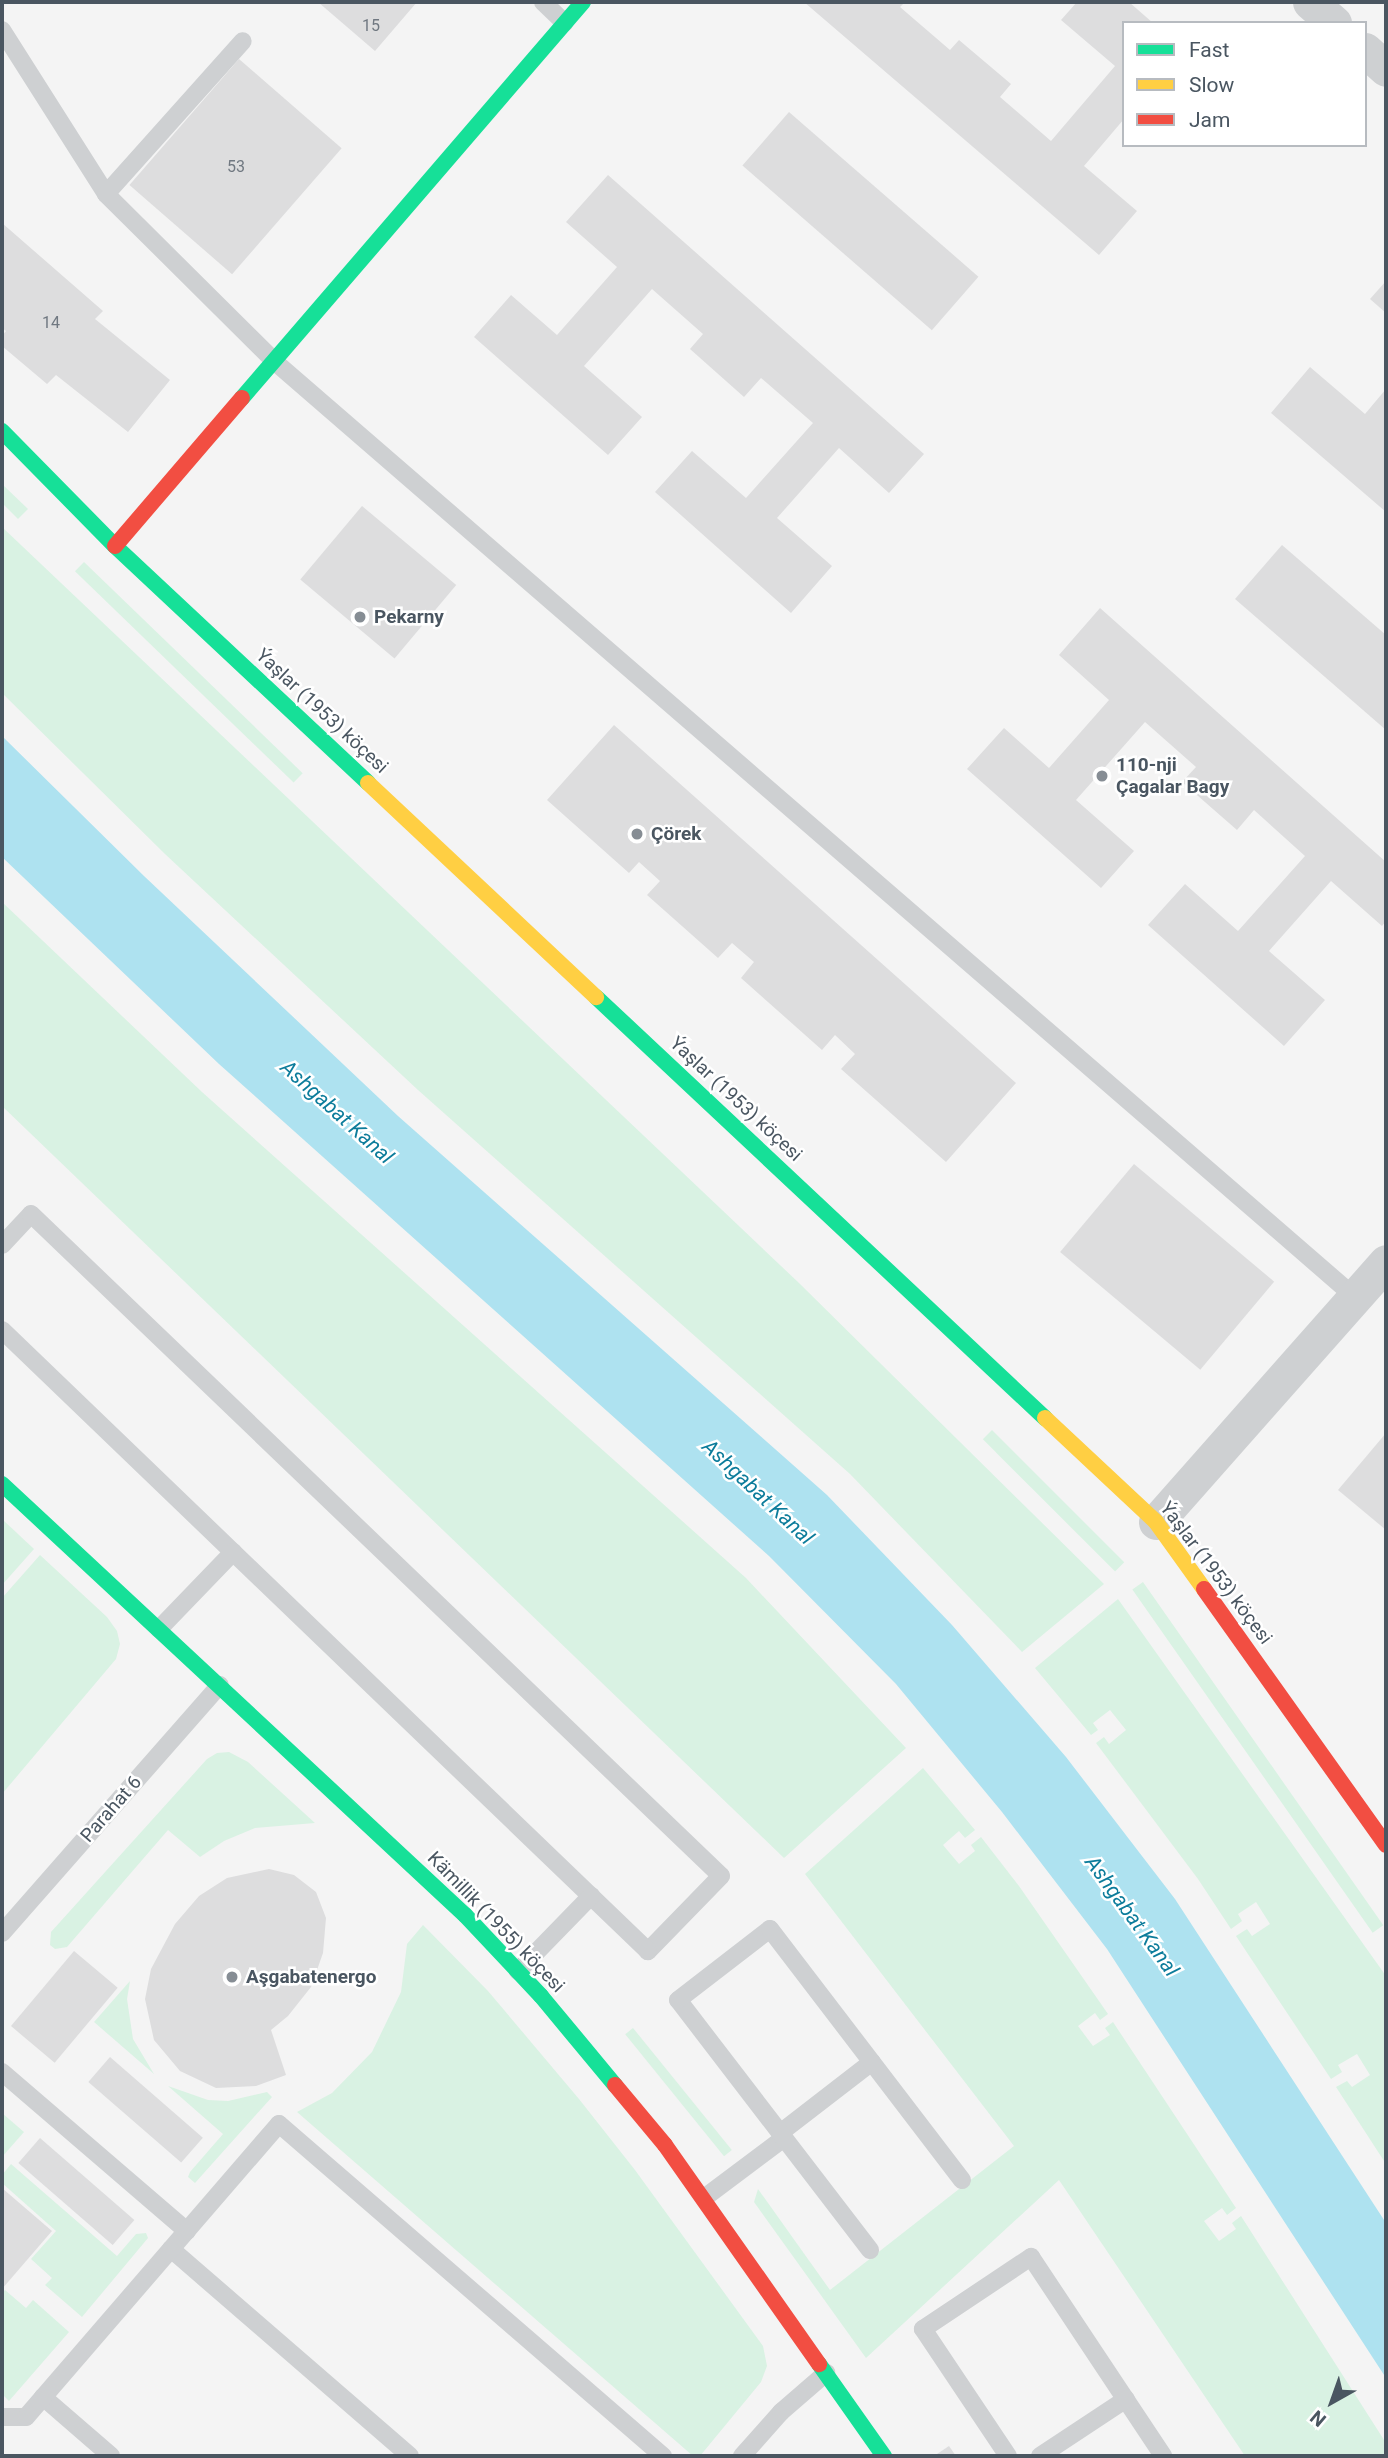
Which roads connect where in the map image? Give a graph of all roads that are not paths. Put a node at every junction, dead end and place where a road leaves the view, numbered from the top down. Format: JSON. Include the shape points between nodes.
{"nodes":[{"id":1,"x":542,"y":2,"type":"edge"},
{"id":2,"x":583,"y":2,"type":"edge"},
{"id":3,"x":1310,"y":2,"type":"edge"},
{"id":4,"x":1332,"y":21,"type":"edge"},
{"id":5,"x":565,"y":23,"type":"junction"},
{"id":6,"x":2,"y":30,"type":"edge"},
{"id":7,"x":243,"y":41,"type":"dead end"},
{"id":8,"x":1367,"y":52,"type":"edge"},
{"id":9,"x":1386,"y":68,"type":"edge"},
{"id":10,"x":106,"y":194,"type":"junction"},
{"id":11,"x":274,"y":361,"type":"junction"},
{"id":12,"x":2,"y":431,"type":"edge"},
{"id":13,"x":115,"y":545,"type":"junction"},
{"id":14,"x":2,"y":1245,"type":"edge"},
{"id":15,"x":1386,"y":1262,"type":"edge"},
{"id":16,"x":1355,"y":1297,"type":"junction"},
{"id":17,"x":2,"y":1330,"type":"edge"},
{"id":18,"x":2,"y":1483,"type":"edge"},
{"id":19,"x":1156,"y":1522,"type":"junction"},
{"id":20,"x":233,"y":1552,"type":"junction"},
{"id":21,"x":159,"y":1629,"type":"junction"},
{"id":22,"x":220,"y":1685,"type":"junction"},
{"id":23,"x":1386,"y":1845,"type":"edge"},
{"id":24,"x":591,"y":1896,"type":"junction"},
{"id":25,"x":2,"y":1933,"type":"edge"},
{"id":26,"x":518,"y":1971,"type":"junction"},
{"id":27,"x":872,"y":2062,"type":"junction"},
{"id":28,"x":2,"y":2072,"type":"edge"},
{"id":29,"x":782,"y":2135,"type":"junction"},
{"id":30,"x":962,"y":2180,"type":"dead end"},
{"id":31,"x":704,"y":2198,"type":"junction"},
{"id":32,"x":187,"y":2231,"type":"junction"},
{"id":33,"x":171,"y":2249,"type":"junction"},
{"id":34,"x":870,"y":2250,"type":"dead end"},
{"id":35,"x":826,"y":2373,"type":"junction"},
{"id":36,"x":43,"y":2397,"type":"junction"},
{"id":37,"x":1126,"y":2399,"type":"junction"},
{"id":38,"x":2,"y":2419,"type":"edge"},
{"id":39,"x":111,"y":2456,"type":"edge"},
{"id":40,"x":410,"y":2456,"type":"edge"},
{"id":41,"x":663,"y":2456,"type":"edge"},
{"id":42,"x":742,"y":2456,"type":"edge"},
{"id":43,"x":884,"y":2456,"type":"edge"},
{"id":44,"x":1008,"y":2456,"type":"edge"},
{"id":45,"x":1040,"y":2456,"type":"edge"},
{"id":46,"x":1163,"y":2456,"type":"edge"}],
"edges":[{"from":1,"to":5,"type":"lane"},
{"from":2,"to":5,"type":"street"},
{"from":3,"to":4,"type":"street"},
{"from":5,"to":11,"type":"street"},
{"from":6,"to":10,"type":"lane"},
{"from":7,"to":10,"type":"lane"},
{"from":8,"to":9,"type":"street"},
{"from":10,"to":11,"type":"lane"},
{"from":11,"to":13,"type":"street"},
{"from":11,"to":16,"type":"lane"},
{"from":12,"to":13,"type":"street","name":"Ýaşlar (1953) köçesi"},
{"from":13,"to":19,"type":"street","name":"Ýaşlar (1953) köçesi"},
{"from":14,"to":24,"type":"lane","via":[[31,1214],[721,1876],[649,1951]]},
{"from":15,"to":16,"type":"street"},
{"from":16,"to":19,"type":"street"},
{"from":17,"to":20,"type":"lane"},
{"from":18,"to":21,"type":"street","name":"Kämillik (1955) köçesi"},
{"from":19,"to":23,"type":"street","name":"Ýaşlar (1953) köçesi"},
{"from":20,"to":21,"type":"lane"},
{"from":20,"to":24,"type":"lane"},
{"from":21,"to":22,"type":"street","name":"Kämillik (1955) köçesi"},
{"from":22,"to":25,"type":"lane","name":"Parahat 6"},
{"from":22,"to":26,"type":"street","name":"Kämillik (1955) köçesi","via":[[465,1915]]},
{"from":24,"to":26,"type":"lane"},
{"from":26,"to":31,"type":"street","name":"Kämillik (1955) köçesi","via":[[613,2080]]},
{"from":27,"to":29,"type":"lane"},
{"from":27,"to":29,"type":"lane","via":[[770,1929],[678,2000]]},
{"from":27,"to":30,"type":"lane"},
{"from":28,"to":32,"type":"lane"},
{"from":29,"to":31,"type":"lane"},
{"from":29,"to":34,"type":"lane"},
{"from":31,"to":35,"type":"street","name":"Kämillik (1955) köçesi"},
{"from":32,"to":33,"type":"lane"},
{"from":32,"to":41,"type":"lane","via":[[279,2124]]},
{"from":33,"to":36,"type":"lane"},
{"from":33,"to":40,"type":"lane"},
{"from":35,"to":42,"type":"lane","via":[[781,2412]]},
{"from":35,"to":43,"type":"street","name":"Kämillik (1955) köçesi"},
{"from":36,"to":38,"type":"lane","via":[[26,2417]]},
{"from":36,"to":39,"type":"lane"},
{"from":37,"to":44,"type":"lane","via":[[1031,2257],[923,2329]]},
{"from":37,"to":45,"type":"lane"},
{"from":37,"to":46,"type":"lane"}]}
